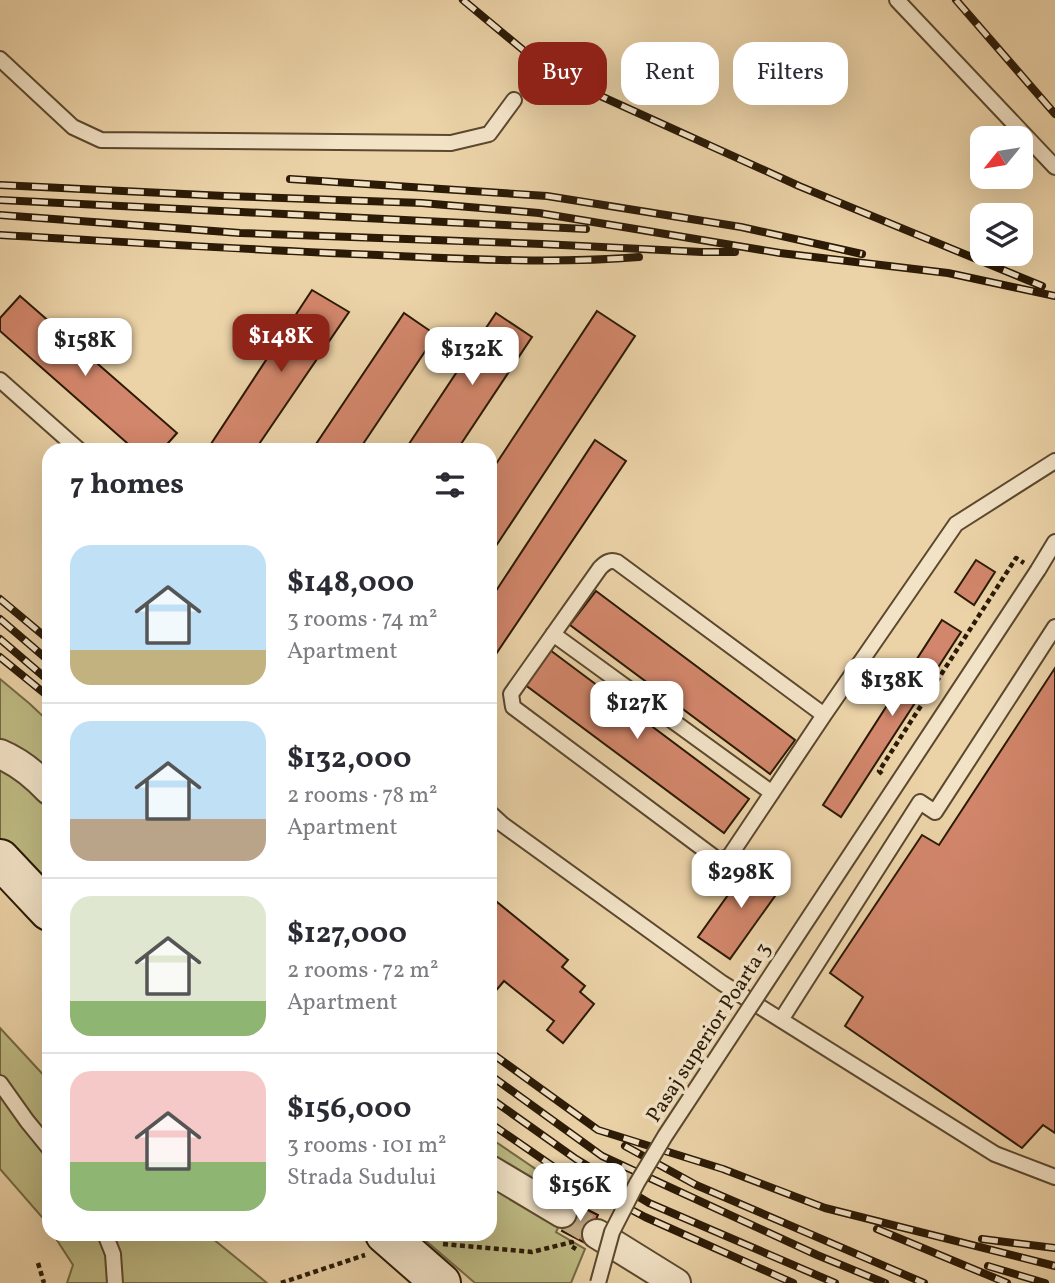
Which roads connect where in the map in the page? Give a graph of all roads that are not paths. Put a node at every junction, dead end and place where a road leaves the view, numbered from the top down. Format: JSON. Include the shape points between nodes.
{"nodes":[{"id":1,"x":897,"y":0,"type":"edge"},
{"id":2,"x":0,"y":59,"type":"edge"},
{"id":3,"x":514,"y":100,"type":"dead end"},
{"id":4,"x":1055,"y":167,"type":"edge"},
{"id":5,"x":0,"y":380,"type":"edge"},
{"id":6,"x":71,"y":443,"type":"edge"},
{"id":7,"x":1055,"y":461,"type":"edge"},
{"id":8,"x":1055,"y":542,"type":"edge"},
{"id":9,"x":1055,"y":627,"type":"edge"},
{"id":10,"x":553,"y":634,"type":"junction"},
{"id":11,"x":824,"y":715,"type":"junction"},
{"id":12,"x":0,"y":754,"type":"edge"},
{"id":13,"x":42,"y":783,"type":"edge"},
{"id":14,"x":772,"y":793,"type":"junction"},
{"id":15,"x":497,"y":819,"type":"edge"},
{"id":16,"x":0,"y":859,"type":"edge"},
{"id":17,"x":42,"y":904,"type":"edge"},
{"id":18,"x":781,"y":1020,"type":"junction"},
{"id":19,"x":0,"y":1083,"type":"edge"},
{"id":20,"x":42,"y":1139,"type":"edge"},
{"id":21,"x":497,"y":1174,"type":"edge"},
{"id":22,"x":1055,"y":1177,"type":"edge"},
{"id":23,"x":562,"y":1213,"type":"tunnel mouth"},
{"id":24,"x":585,"y":1238,"type":"tunnel mouth"},
{"id":25,"x":108,"y":1241,"type":"edge"},
{"id":26,"x":379,"y":1243,"type":"edge"},
{"id":27,"x":115,"y":1283,"type":"edge"},
{"id":28,"x":441,"y":1283,"type":"edge"},
{"id":29,"x":598,"y":1283,"type":"edge"},
{"id":30,"x":676,"y":1283,"type":"edge"}],
"edges":[{"from":1,"to":4,"type":"lane"},
{"from":2,"to":3,"type":"lane","via":[[73,127],[101,140],[451,143],[489,134]]},
{"from":5,"to":6,"type":"lane"},
{"from":7,"to":11,"type":"lane","via":[[957,524]]},
{"from":8,"to":29,"type":"lane","name":"Pasaj superior Poarta 3","bridge":true,"via":[[1033,567],[665,1136],[612,1232]]},
{"from":9,"to":18,"type":"lane","via":[[935,812],[920,802]]},
{"from":10,"to":11,"type":"lane","via":[[600,568],[617,562]]},
{"from":10,"to":14,"type":"lane"},
{"from":10,"to":14,"type":"lane","via":[[511,694],[513,707],[718,860],[729,857]]},
{"from":11,"to":14,"type":"lane"},
{"from":12,"to":13,"type":"street"},
{"from":15,"to":18,"type":"lane","via":[[710,975]]},
{"from":16,"to":17,"type":"street"},
{"from":18,"to":22,"type":"lane","via":[[995,1154]]},
{"from":19,"to":20,"type":"lane"},
{"from":21,"to":23,"type":"street"},
{"from":24,"to":30,"type":"street"},
{"from":25,"to":27,"type":"lane"},
{"from":26,"to":28,"type":"street"}]}
